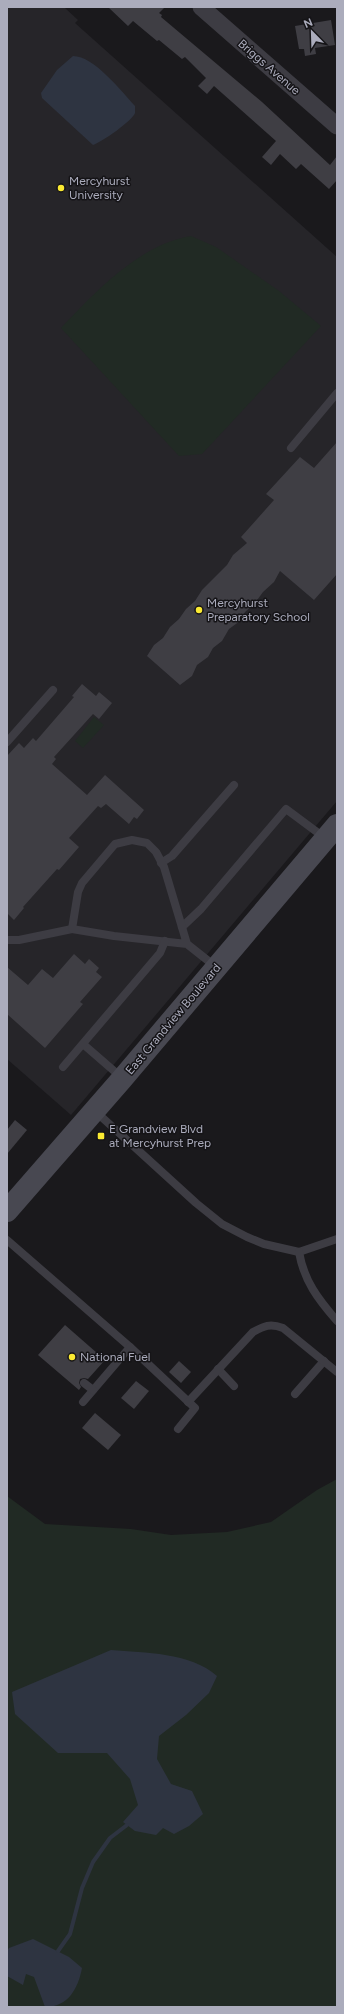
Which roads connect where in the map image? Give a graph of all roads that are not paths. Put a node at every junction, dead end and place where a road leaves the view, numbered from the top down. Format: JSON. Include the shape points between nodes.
{"nodes":[{"id":1,"x":201,"y":7,"type":"edge"},
{"id":2,"x":337,"y":126,"type":"edge"},
{"id":3,"x":337,"y":393,"type":"edge"},
{"id":4,"x":291,"y":448,"type":"dead end"},
{"id":5,"x":54,"y":690,"type":"dead end"},
{"id":6,"x":7,"y":742,"type":"edge"},
{"id":7,"x":234,"y":785,"type":"dead end"},
{"id":8,"x":331,"y":832,"type":"edge"},
{"id":9,"x":161,"y":863,"type":"junction"},
{"id":10,"x":182,"y":927,"type":"junction"},
{"id":11,"x":72,"y":929,"type":"junction"},
{"id":12,"x":7,"y":940,"type":"edge"},
{"id":13,"x":165,"y":941,"type":"junction"},
{"id":14,"x":187,"y":944,"type":"junction"},
{"id":15,"x":217,"y":967,"type":"junction"},
{"id":16,"x":83,"y":1044,"type":"junction"},
{"id":17,"x":63,"y":1067,"type":"dead end"},
{"id":18,"x":122,"y":1078,"type":"junction"},
{"id":19,"x":94,"y":1110,"type":"junction"},
{"id":20,"x":7,"y":1211,"type":"edge"},
{"id":21,"x":337,"y":1239,"type":"edge"},
{"id":22,"x":7,"y":1240,"type":"edge"},
{"id":23,"x":299,"y":1252,"type":"junction"},
{"id":24,"x":337,"y":1321,"type":"edge"},
{"id":25,"x":130,"y":1347,"type":"junction"},
{"id":26,"x":324,"y":1361,"type":"junction"},
{"id":27,"x":218,"y":1369,"type":"junction"},
{"id":28,"x":337,"y":1372,"type":"edge"},
{"id":29,"x":84,"y":1383,"type":"dead end"},
{"id":30,"x":234,"y":1386,"type":"dead end"},
{"id":31,"x":93,"y":1390,"type":"junction"},
{"id":32,"x":295,"y":1394,"type":"dead end"},
{"id":33,"x":83,"y":1402,"type":"dead end"},
{"id":34,"x":188,"y":1402,"type":"junction"},
{"id":35,"x":178,"y":1429,"type":"dead end"}],
"edges":[{"from":1,"to":2,"type":"street","name":"Briggs Avenue"},
{"from":3,"to":4,"type":"lane"},
{"from":5,"to":6,"type":"lane"},
{"from":7,"to":9,"type":"lane","via":[[172,856]]},
{"from":8,"to":10,"type":"lane","via":[[286,809],[201,909]]},
{"from":8,"to":15,"type":"street","name":"East Grandview Boulevard"},
{"from":9,"to":10,"type":"lane"},
{"from":9,"to":11,"type":"lane","via":[[156,852],[147,843],[132,840],[115,844],[82,883]]},
{"from":10,"to":14,"type":"lane"},
{"from":11,"to":12,"type":"lane","via":[[19,940]]},
{"from":11,"to":13,"type":"lane"},
{"from":13,"to":14,"type":"lane"},
{"from":13,"to":16,"type":"lane","via":[[160,953]]},
{"from":14,"to":15,"type":"lane"},
{"from":15,"to":18,"type":"street","name":"East Grandview Boulevard"},
{"from":16,"to":17,"type":"lane"},
{"from":16,"to":18,"type":"lane"},
{"from":18,"to":19,"type":"street","name":"East Grandview Boulevard"},
{"from":19,"to":20,"type":"street","name":"East Grandview Boulevard"},
{"from":19,"to":23,"type":"lane","via":[[222,1224],[264,1244]]},
{"from":21,"to":23,"type":"lane"},
{"from":22,"to":25,"type":"lane"},
{"from":23,"to":24,"type":"lane","via":[[302,1270],[310,1286]]},
{"from":25,"to":31,"type":"lane"},
{"from":25,"to":34,"type":"lane"},
{"from":26,"to":27,"type":"lane","via":[[283,1328],[273,1324],[253,1332]]},
{"from":26,"to":28,"type":"lane"},
{"from":26,"to":32,"type":"lane"},
{"from":27,"to":30,"type":"lane"},
{"from":27,"to":34,"type":"lane"},
{"from":29,"to":31,"type":"lane"},
{"from":31,"to":33,"type":"lane"},
{"from":34,"to":35,"type":"lane","via":[[195,1408]]}]}
